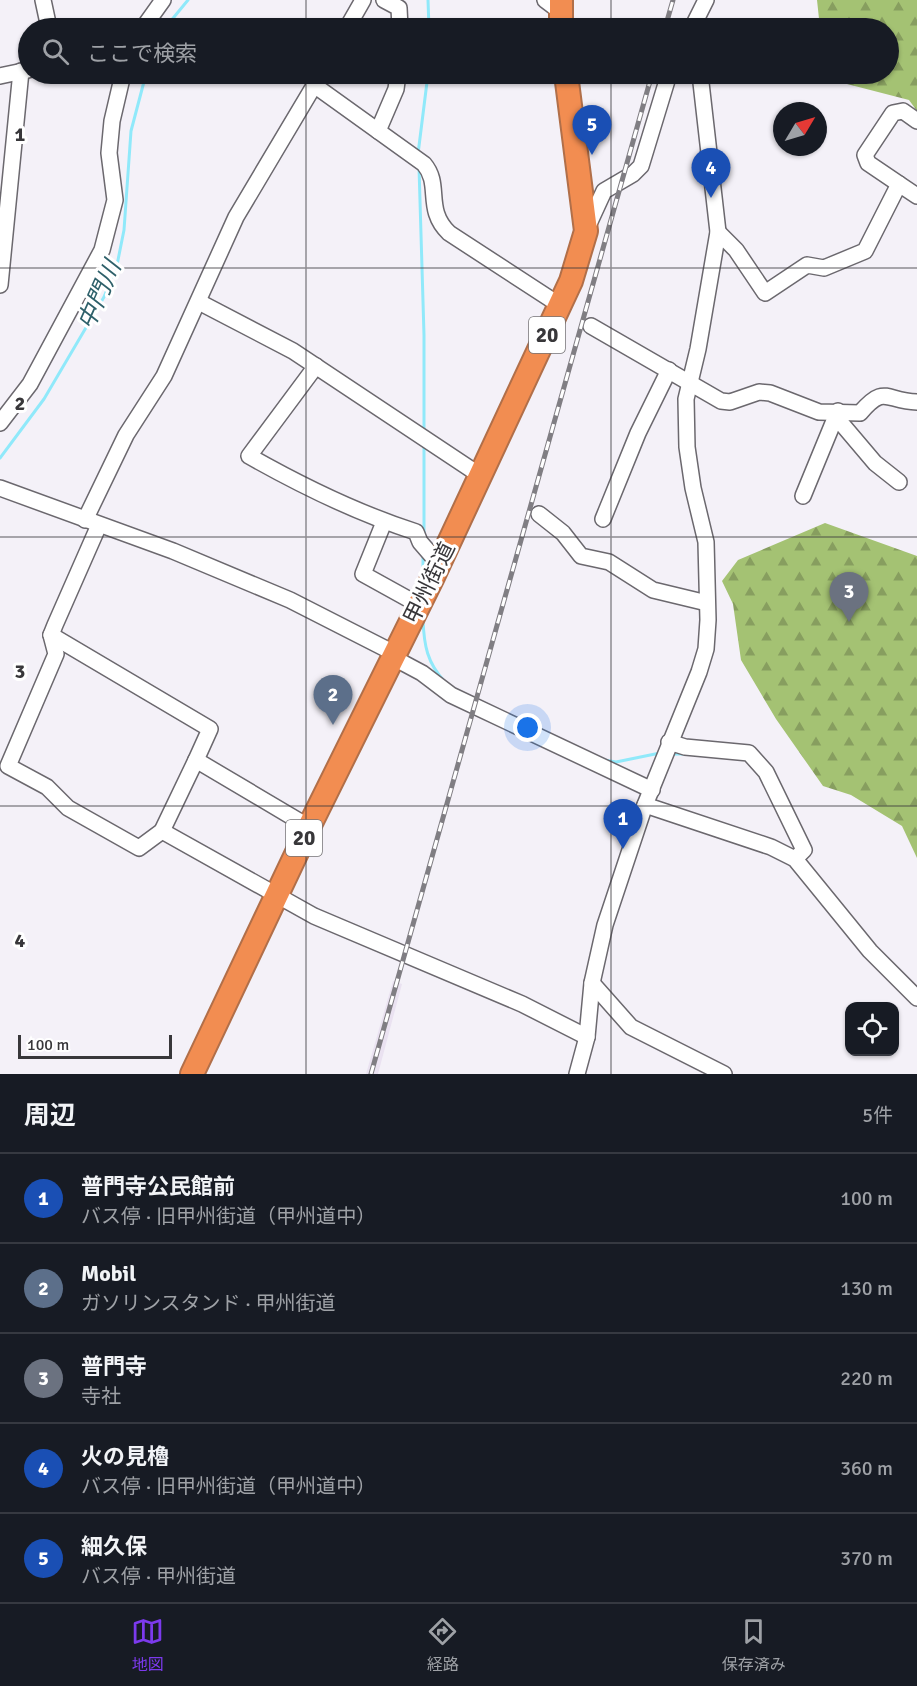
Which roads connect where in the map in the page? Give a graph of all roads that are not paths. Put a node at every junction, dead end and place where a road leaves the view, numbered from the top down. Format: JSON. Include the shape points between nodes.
{"nodes":[{"id":1,"x":43,"y":0,"type":"edge"},
{"id":2,"x":164,"y":0,"type":"edge"},
{"id":3,"x":363,"y":0,"type":"edge"},
{"id":4,"x":384,"y":0,"type":"edge"},
{"id":5,"x":706,"y":0,"type":"edge"},
{"id":6,"x":47,"y":18,"type":"edge"},
{"id":7,"x":150,"y":18,"type":"edge"},
{"id":8,"x":353,"y":18,"type":"edge"},
{"id":9,"x":400,"y":18,"type":"edge"},
{"id":10,"x":697,"y":18,"type":"edge"},
{"id":11,"x":18,"y":72,"type":"edge"},
{"id":12,"x":0,"y":76,"type":"edge"},
{"id":13,"x":23,"y":84,"type":"edge"},
{"id":14,"x":121,"y":84,"type":"edge"},
{"id":15,"x":314,"y":84,"type":"edge"},
{"id":16,"x":323,"y":84,"type":"edge"},
{"id":17,"x":397,"y":84,"type":"edge"},
{"id":18,"x":567,"y":84,"type":"edge"},
{"id":19,"x":666,"y":84,"type":"edge"},
{"id":20,"x":701,"y":84,"type":"edge"},
{"id":21,"x":917,"y":121,"type":"edge"},
{"id":22,"x":378,"y":131,"type":"junction"},
{"id":23,"x":899,"y":184,"type":"junction"},
{"id":24,"x":915,"y":191,"type":"edge"},
{"id":25,"x":586,"y":231,"type":"junction"},
{"id":26,"x":718,"y":232,"type":"junction"},
{"id":27,"x":0,"y":285,"type":"edge"},
{"id":28,"x":199,"y":302,"type":"junction"},
{"id":29,"x":561,"y":306,"type":"junction"},
{"id":30,"x":591,"y":326,"type":"dead end"},
{"id":31,"x":316,"y":366,"type":"junction"},
{"id":32,"x":669,"y":370,"type":"junction"},
{"id":33,"x":688,"y":381,"type":"junction"},
{"id":34,"x":917,"y":402,"type":"edge"},
{"id":35,"x":837,"y":414,"type":"junction"},
{"id":36,"x":0,"y":423,"type":"edge"},
{"id":37,"x":481,"y":476,"type":"junction"},
{"id":38,"x":898,"y":482,"type":"dead end"},
{"id":39,"x":1,"y":490,"type":"edge"},
{"id":40,"x":803,"y":496,"type":"dead end"},
{"id":41,"x":539,"y":514,"type":"dead end"},
{"id":42,"x":603,"y":519,"type":"dead end"},
{"id":43,"x":384,"y":522,"type":"junction"},
{"id":44,"x":92,"y":523,"type":"junction"},
{"id":45,"x":430,"y":559,"type":"junction"},
{"id":46,"x":707,"y":603,"type":"junction"},
{"id":47,"x":419,"y":605,"type":"junction"},
{"id":48,"x":51,"y":635,"type":"junction"},
{"id":49,"x":393,"y":655,"type":"junction"},
{"id":50,"x":667,"y":750,"type":"junction"},
{"id":51,"x":196,"y":760,"type":"junction"},
{"id":52,"x":652,"y":790,"type":"junction"},
{"id":53,"x":645,"y":806,"type":"junction"},
{"id":54,"x":309,"y":827,"type":"junction"},
{"id":55,"x":162,"y":831,"type":"junction"},
{"id":56,"x":799,"y":856,"type":"junction"},
{"id":57,"x":278,"y":894,"type":"junction"},
{"id":58,"x":592,"y":983,"type":"junction"},
{"id":59,"x":917,"y":998,"type":"edge"},
{"id":60,"x":587,"y":1037,"type":"junction"},
{"id":61,"x":192,"y":1074,"type":"edge"},
{"id":62,"x":577,"y":1074,"type":"edge"},
{"id":63,"x":724,"y":1074,"type":"edge"}],
"edges":[{"from":1,"to":6,"type":"street"},
{"from":2,"to":7,"type":"street"},
{"from":3,"to":8,"type":"street"},
{"from":4,"to":9,"type":"street","via":[[399,8]]},
{"from":5,"to":10,"type":"street"},
{"from":11,"to":12,"type":"street"},
{"from":13,"to":27,"type":"street"},
{"from":14,"to":36,"type":"street","via":[[109,153],[115,200],[102,249],[30,384]]},
{"from":15,"to":28,"type":"street","via":[[236,217]]},
{"from":16,"to":22,"type":"street"},
{"from":17,"to":22,"type":"street"},
{"from":18,"to":25,"type":"highway","name":"甲州街道","number":"20"},
{"from":19,"to":25,"type":"street","via":[[641,166],[604,191]]},
{"from":20,"to":26,"type":"street"},
{"from":21,"to":23,"type":"street","via":[[903,111],[893,113],[865,155],[868,163]]},
{"from":22,"to":29,"type":"street","via":[[418,160],[431,176],[438,222],[449,233]]},
{"from":23,"to":24,"type":"street"},
{"from":23,"to":26,"type":"street","via":[[865,251],[824,268],[807,265],[765,293],[736,250]]},
{"from":25,"to":29,"type":"highway","name":"甲州街道","number":"20"},
{"from":26,"to":33,"type":"street","via":[[698,349]]},
{"from":28,"to":31,"type":"street"},
{"from":28,"to":44,"type":"street","via":[[164,376],[126,435]]},
{"from":29,"to":37,"type":"highway","name":"甲州街道","number":"20"},
{"from":30,"to":32,"type":"street"},
{"from":31,"to":37,"type":"street"},
{"from":31,"to":43,"type":"street","via":[[249,456]]},
{"from":32,"to":33,"type":"street"},
{"from":32,"to":42,"type":"street"},
{"from":33,"to":35,"type":"street","via":[[721,401],[770,393],[819,412]]},
{"from":33,"to":46,"type":"street","via":[[687,447],[706,542]]},
{"from":34,"to":35,"type":"street","via":[[881,395],[860,413]]},
{"from":35,"to":38,"type":"street","via":[[875,463]]},
{"from":35,"to":40,"type":"street"},
{"from":37,"to":45,"type":"highway","name":"甲州街道","number":"20"},
{"from":39,"to":44,"type":"street"},
{"from":41,"to":46,"type":"street","via":[[563,533],[581,556],[609,562],[653,590]]},
{"from":43,"to":45,"type":"street","via":[[416,532]]},
{"from":43,"to":47,"type":"street","via":[[363,574]]},
{"from":44,"to":48,"type":"street"},
{"from":44,"to":49,"type":"street","via":[[173,551],[290,600]]},
{"from":45,"to":47,"type":"highway","name":"甲州街道","number":"20"},
{"from":46,"to":50,"type":"street","via":[[706,649]]},
{"from":47,"to":49,"type":"highway","name":"甲州街道","number":"20"},
{"from":48,"to":51,"type":"street","via":[[210,729]]},
{"from":48,"to":55,"type":"street","via":[[56,654],[8,766],[47,787],[68,808],[139,848]]},
{"from":49,"to":52,"type":"street","via":[[451,695]]},
{"from":49,"to":54,"type":"highway","name":"甲州街道","number":"20"},
{"from":50,"to":52,"type":"street"},
{"from":50,"to":56,"type":"street","via":[[685,747],[749,753],[766,772]]},
{"from":51,"to":54,"type":"street"},
{"from":51,"to":55,"type":"street"},
{"from":52,"to":53,"type":"street"},
{"from":53,"to":56,"type":"street"},
{"from":53,"to":58,"type":"street","via":[[604,925]]},
{"from":54,"to":57,"type":"highway","name":"甲州街道","number":"20"},
{"from":55,"to":57,"type":"street"},
{"from":56,"to":59,"type":"street","via":[[870,951]]},
{"from":57,"to":60,"type":"street","via":[[314,916],[522,1004]]},
{"from":57,"to":61,"type":"highway","name":"甲州街道","number":"20"},
{"from":58,"to":60,"type":"street"},
{"from":58,"to":63,"type":"street","via":[[631,1027]]},
{"from":60,"to":62,"type":"street"}]}
